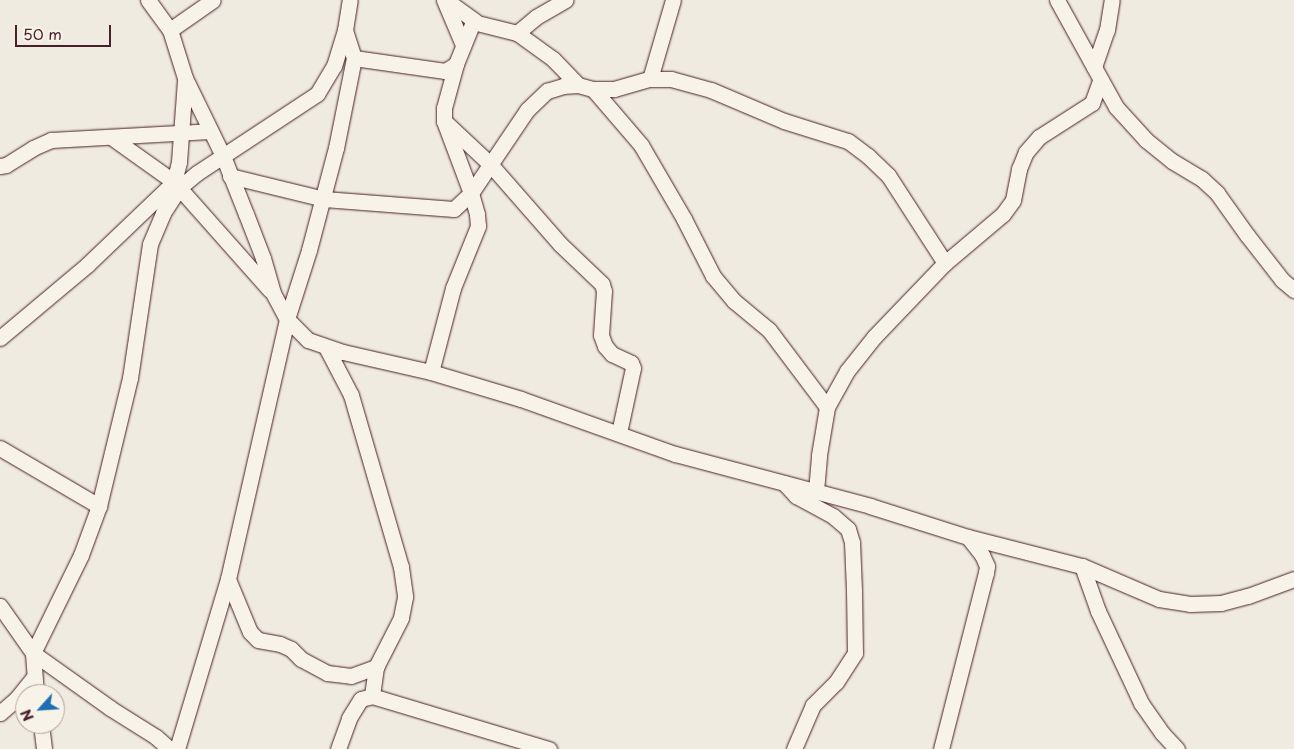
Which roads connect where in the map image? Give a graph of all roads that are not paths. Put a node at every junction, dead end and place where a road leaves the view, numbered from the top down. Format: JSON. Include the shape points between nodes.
{"nodes":[{"id":1,"x":148,"y":0,"type":"edge"},
{"id":2,"x":213,"y":0,"type":"edge"},
{"id":3,"x":350,"y":0,"type":"edge"},
{"id":4,"x":445,"y":0,"type":"edge"},
{"id":5,"x":565,"y":0,"type":"edge"},
{"id":6,"x":673,"y":0,"type":"edge"},
{"id":7,"x":1057,"y":0,"type":"edge"},
{"id":8,"x":1112,"y":0,"type":"edge"},
{"id":9,"x":475,"y":21,"type":"junction"},
{"id":10,"x":170,"y":30,"type":"junction"},
{"id":11,"x":345,"y":30,"type":"junction"},
{"id":12,"x":517,"y":33,"type":"junction"},
{"id":13,"x":463,"y":45,"type":"junction"},
{"id":14,"x":354,"y":58,"type":"junction"},
{"id":15,"x":456,"y":64,"type":"junction"},
{"id":16,"x":1097,"y":74,"type":"junction"},
{"id":17,"x":185,"y":78,"type":"junction"},
{"id":18,"x":650,"y":79,"type":"junction"},
{"id":19,"x":578,"y":85,"type":"junction"},
{"id":20,"x":593,"y":89,"type":"junction"},
{"id":21,"x":444,"y":121,"type":"junction"},
{"id":22,"x":210,"y":131,"type":"junction"},
{"id":23,"x":182,"y":134,"type":"junction"},
{"id":24,"x":111,"y":137,"type":"junction"},
{"id":25,"x":223,"y":156,"type":"junction"},
{"id":26,"x":490,"y":164,"type":"junction"},
{"id":27,"x":2,"y":167,"type":"edge"},
{"id":28,"x":230,"y":176,"type":"junction"},
{"id":29,"x":176,"y":185,"type":"junction"},
{"id":30,"x":471,"y":193,"type":"junction"},
{"id":31,"x":324,"y":199,"type":"junction"},
{"id":32,"x":945,"y":262,"type":"junction"},
{"id":33,"x":1294,"y":290,"type":"edge"},
{"id":34,"x":273,"y":292,"type":"junction"},
{"id":35,"x":287,"y":320,"type":"junction"},
{"id":36,"x":0,"y":338,"type":"edge"},
{"id":37,"x":326,"y":347,"type":"junction"},
{"id":38,"x":431,"y":372,"type":"junction"},
{"id":39,"x":827,"y":406,"type":"junction"},
{"id":40,"x":619,"y":433,"type":"junction"},
{"id":41,"x":3,"y":454,"type":"edge"},
{"id":42,"x":783,"y":482,"type":"junction"},
{"id":43,"x":816,"y":491,"type":"junction"},
{"id":44,"x":99,"y":506,"type":"junction"},
{"id":45,"x":968,"y":537,"type":"junction"},
{"id":46,"x":1082,"y":566,"type":"junction"},
{"id":47,"x":228,"y":579,"type":"junction"},
{"id":48,"x":1294,"y":579,"type":"edge"},
{"id":49,"x":0,"y":606,"type":"edge"},
{"id":50,"x":33,"y":652,"type":"junction"},
{"id":51,"x":376,"y":667,"type":"junction"},
{"id":52,"x":34,"y":677,"type":"junction"},
{"id":53,"x":35,"y":684,"type":"edge"},
{"id":54,"x":372,"y":696,"type":"junction"},
{"id":55,"x":0,"y":713,"type":"edge"},
{"id":56,"x":42,"y":734,"type":"edge"},
{"id":57,"x":44,"y":749,"type":"edge"},
{"id":58,"x":170,"y":749,"type":"edge"},
{"id":59,"x":177,"y":749,"type":"edge"},
{"id":60,"x":338,"y":749,"type":"edge"},
{"id":61,"x":549,"y":749,"type":"edge"},
{"id":62,"x":794,"y":749,"type":"edge"},
{"id":63,"x":941,"y":749,"type":"edge"},
{"id":64,"x":1177,"y":749,"type":"edge"}],
"edges":[{"from":1,"to":10,"type":"street"},
{"from":2,"to":10,"type":"street"},
{"from":3,"to":11,"type":"street"},
{"from":4,"to":9,"type":"street"},
{"from":4,"to":13,"type":"street"},
{"from":5,"to":12,"type":"street"},
{"from":6,"to":18,"type":"street"},
{"from":7,"to":16,"type":"street"},
{"from":8,"to":16,"type":"street"},
{"from":9,"to":12,"type":"street"},
{"from":9,"to":13,"type":"street"},
{"from":10,"to":17,"type":"street"},
{"from":11,"to":14,"type":"street"},
{"from":11,"to":25,"type":"street","via":[[334,66],[317,94]]},
{"from":12,"to":19,"type":"street","via":[[536,44]]},
{"from":13,"to":15,"type":"street"},
{"from":14,"to":15,"type":"street","via":[[445,71]]},
{"from":14,"to":31,"type":"street"},
{"from":15,"to":21,"type":"street","via":[[444,108]]},
{"from":16,"to":32,"type":"street","via":[[1092,103],[1039,137],[1026,152],[1013,200],[1003,214]]},
{"from":16,"to":33,"type":"street","via":[[1116,107],[1146,140],[1217,193],[1258,250]]},
{"from":17,"to":22,"type":"street"},
{"from":17,"to":23,"type":"street"},
{"from":18,"to":20,"type":"street","via":[[614,89]]},
{"from":18,"to":32,"type":"street","via":[[671,79],[711,90],[784,121],[848,141],[888,175]]},
{"from":19,"to":20,"type":"street"},
{"from":19,"to":26,"type":"street","via":[[554,88],[540,97],[527,110]]},
{"from":20,"to":39,"type":"street","via":[[641,145],[713,276],[734,301],[769,330]]},
{"from":21,"to":26,"type":"street"},
{"from":21,"to":30,"type":"street"},
{"from":22,"to":23,"type":"street"},
{"from":22,"to":25,"type":"street"},
{"from":23,"to":24,"type":"street"},
{"from":23,"to":29,"type":"street"},
{"from":24,"to":27,"type":"street","via":[[51,140]]},
{"from":24,"to":29,"type":"street"},
{"from":25,"to":28,"type":"street"},
{"from":25,"to":29,"type":"street"},
{"from":26,"to":30,"type":"street"},
{"from":26,"to":40,"type":"street","via":[[560,244],[602,284],[601,335],[605,346],[633,368]]},
{"from":28,"to":31,"type":"street"},
{"from":28,"to":34,"type":"street"},
{"from":29,"to":34,"type":"street"},
{"from":29,"to":36,"type":"street","via":[[73,278]]},
{"from":29,"to":44,"type":"street","via":[[150,244],[130,378]]},
{"from":30,"to":31,"type":"street","via":[[454,209]]},
{"from":30,"to":38,"type":"street","via":[[478,226],[453,288]]},
{"from":31,"to":35,"type":"street"},
{"from":32,"to":39,"type":"street","via":[[846,371]]},
{"from":34,"to":35,"type":"street"},
{"from":35,"to":37,"type":"street","via":[[308,340]]},
{"from":35,"to":47,"type":"street"},
{"from":37,"to":38,"type":"street"},
{"from":37,"to":51,"type":"street","via":[[351,395],[401,567],[405,597],[401,618]]},
{"from":38,"to":40,"type":"street"},
{"from":39,"to":43,"type":"street","via":[[818,455]]},
{"from":40,"to":42,"type":"street","via":[[675,454]]},
{"from":41,"to":44,"type":"street"},
{"from":42,"to":43,"type":"street"},
{"from":42,"to":62,"type":"street","via":[[796,496],[833,516],[848,529],[852,542],[854,590],[855,653],[836,682],[813,705]]},
{"from":43,"to":45,"type":"street"},
{"from":44,"to":50,"type":"street","via":[[81,555]]},
{"from":45,"to":46,"type":"street"},
{"from":45,"to":63,"type":"street","via":[[987,566]]},
{"from":46,"to":48,"type":"street","via":[[1159,599],[1190,604],[1221,603]]},
{"from":46,"to":64,"type":"street","via":[[1098,611],[1141,703]]},
{"from":47,"to":51,"type":"street","via":[[250,632],[258,640],[291,649],[306,663],[327,673],[352,676]]},
{"from":47,"to":59,"type":"street"},
{"from":49,"to":50,"type":"street"},
{"from":50,"to":52,"type":"street"},
{"from":50,"to":58,"type":"street"},
{"from":51,"to":54,"type":"street"},
{"from":52,"to":53,"type":"street"},
{"from":52,"to":55,"type":"street"},
{"from":54,"to":60,"type":"street","via":[[361,699],[349,718]]},
{"from":54,"to":61,"type":"street"},
{"from":56,"to":57,"type":"street"}]}
